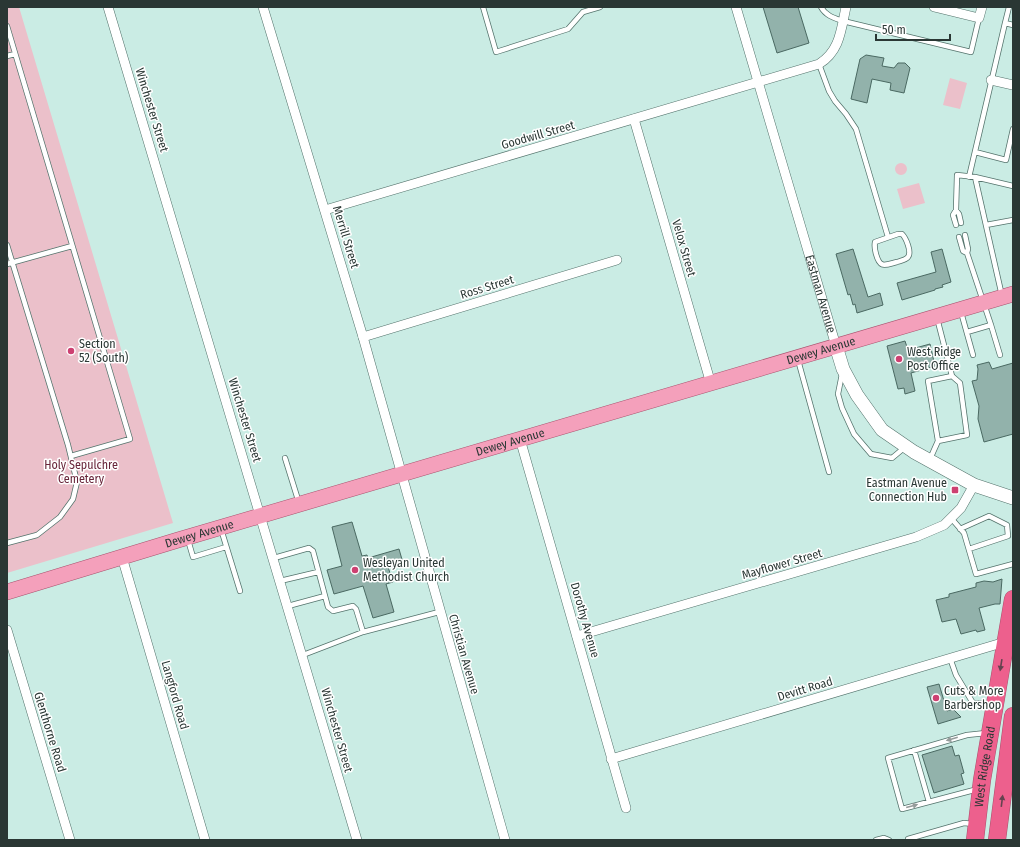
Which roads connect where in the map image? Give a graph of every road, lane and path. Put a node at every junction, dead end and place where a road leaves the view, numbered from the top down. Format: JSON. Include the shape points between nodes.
{"nodes":[{"id":1,"x":108,"y":7,"type":"edge"},
{"id":2,"x":263,"y":7,"type":"edge"},
{"id":3,"x":483,"y":7,"type":"edge"},
{"id":4,"x":600,"y":7,"type":"edge"},
{"id":5,"x":736,"y":7,"type":"edge"},
{"id":6,"x":821,"y":7,"type":"edge"},
{"id":7,"x":846,"y":7,"type":"edge"},
{"id":8,"x":934,"y":7,"type":"edge"},
{"id":9,"x":982,"y":7,"type":"edge"},
{"id":10,"x":1009,"y":7,"type":"edge"},
{"id":11,"x":979,"y":18,"type":"junction"},
{"id":12,"x":843,"y":21,"type":"junction"},
{"id":13,"x":1005,"y":23,"type":"junction"},
{"id":14,"x":1013,"y":25,"type":"edge"},
{"id":15,"x":7,"y":26,"type":"edge"},
{"id":16,"x":15,"y":54,"type":"junction"},
{"id":17,"x":7,"y":56,"type":"edge"},
{"id":18,"x":819,"y":64,"type":"junction"},
{"id":19,"x":991,"y":80,"type":"junction"},
{"id":20,"x":758,"y":82,"type":"junction"},
{"id":21,"x":1013,"y":85,"type":"edge"},
{"id":22,"x":634,"y":119,"type":"junction"},
{"id":23,"x":1013,"y":132,"type":"edge"},
{"id":24,"x":975,"y":152,"type":"junction"},
{"id":25,"x":972,"y":177,"type":"junction"},
{"id":26,"x":1013,"y":186,"type":"edge"},
{"id":27,"x":325,"y":210,"type":"junction"},
{"id":28,"x":956,"y":210,"type":"junction"},
{"id":29,"x":1013,"y":220,"type":"edge"},
{"id":30,"x":961,"y":223,"type":"dead end"},
{"id":31,"x":956,"y":225,"type":"dead end"},
{"id":32,"x":986,"y":225,"type":"junction"},
{"id":33,"x":965,"y":235,"type":"dead end"},
{"id":34,"x":959,"y":236,"type":"dead end"},
{"id":35,"x":888,"y":237,"type":"junction"},
{"id":36,"x":7,"y":245,"type":"edge"},
{"id":37,"x":72,"y":246,"type":"junction"},
{"id":38,"x":967,"y":253,"type":"junction"},
{"id":39,"x":617,"y":260,"type":"dead end"},
{"id":40,"x":10,"y":263,"type":"edge"},
{"id":41,"x":1008,"y":296,"type":"edge"},
{"id":42,"x":984,"y":303,"type":"junction"},
{"id":43,"x":960,"y":310,"type":"junction"},
{"id":44,"x":936,"y":317,"type":"junction"},
{"id":45,"x":991,"y":325,"type":"junction"},
{"id":46,"x":967,"y":332,"type":"junction"},
{"id":47,"x":363,"y":336,"type":"junction"},
{"id":48,"x":836,"y":346,"type":"junction"},
{"id":49,"x":973,"y":354,"type":"dead end"},
{"id":50,"x":1000,"y":355,"type":"dead end"},
{"id":51,"x":798,"y":358,"type":"junction"},
{"id":52,"x":842,"y":369,"type":"junction"},
{"id":53,"x":952,"y":376,"type":"junction"},
{"id":54,"x":711,"y":384,"type":"junction"},
{"id":55,"x":520,"y":439,"type":"junction"},
{"id":56,"x":938,"y":441,"type":"junction"},
{"id":57,"x":905,"y":446,"type":"junction"},
{"id":58,"x":71,"y":456,"type":"junction"},
{"id":59,"x":285,"y":458,"type":"dead end"},
{"id":60,"x":929,"y":460,"type":"junction"},
{"id":61,"x":829,"y":472,"type":"dead end"},
{"id":62,"x":401,"y":475,"type":"junction"},
{"id":63,"x":974,"y":485,"type":"junction"},
{"id":64,"x":1013,"y":498,"type":"edge"},
{"id":65,"x":299,"y":504,"type":"junction"},
{"id":66,"x":261,"y":516,"type":"junction"},
{"id":67,"x":950,"y":518,"type":"junction"},
{"id":68,"x":220,"y":528,"type":"junction"},
{"id":69,"x":960,"y":529,"type":"junction"},
{"id":70,"x":187,"y":537,"type":"junction"},
{"id":71,"x":7,"y":543,"type":"edge"},
{"id":72,"x":226,"y":547,"type":"junction"},
{"id":73,"x":969,"y":550,"type":"junction"},
{"id":74,"x":122,"y":557,"type":"junction"},
{"id":75,"x":274,"y":558,"type":"junction"},
{"id":76,"x":1013,"y":564,"type":"edge"},
{"id":77,"x":318,"y":572,"type":"junction"},
{"id":78,"x":280,"y":580,"type":"junction"},
{"id":79,"x":240,"y":591,"type":"dead end"},
{"id":80,"x":7,"y":592,"type":"edge"},
{"id":81,"x":324,"y":596,"type":"junction"},
{"id":82,"x":1013,"y":599,"type":"edge"},
{"id":83,"x":288,"y":606,"type":"junction"},
{"id":84,"x":440,"y":612,"type":"junction"},
{"id":85,"x":7,"y":630,"type":"edge"},
{"id":86,"x":363,"y":632,"type":"junction"},
{"id":87,"x":577,"y":636,"type":"junction"},
{"id":88,"x":1005,"y":642,"type":"junction"},
{"id":89,"x":303,"y":655,"type":"junction"},
{"id":90,"x":950,"y":658,"type":"junction"},
{"id":91,"x":994,"y":704,"type":"junction"},
{"id":92,"x":1013,"y":716,"type":"edge"},
{"id":93,"x":990,"y":732,"type":"junction"},
{"id":94,"x":914,"y":750,"type":"junction"},
{"id":95,"x":611,"y":759,"type":"junction"},
{"id":96,"x":981,"y":788,"type":"junction"},
{"id":97,"x":929,"y":802,"type":"junction"},
{"id":98,"x":626,"y":808,"type":"dead end"},
{"id":99,"x":976,"y":832,"type":"edge"},
{"id":100,"x":908,"y":839,"type":"dead end"},
{"id":101,"x":70,"y":840,"type":"edge"},
{"id":102,"x":206,"y":840,"type":"edge"},
{"id":103,"x":357,"y":840,"type":"edge"},
{"id":104,"x":505,"y":840,"type":"edge"},
{"id":105,"x":876,"y":840,"type":"edge"},
{"id":106,"x":889,"y":840,"type":"edge"},
{"id":107,"x":997,"y":840,"type":"edge"}],
"edges":[{"from":1,"to":66,"type":"street","name":"Winchester Street"},
{"from":2,"to":27,"type":"street","name":"Merrill Street"},
{"from":3,"to":4,"type":"lane","via":[[496,52],[568,29],[583,12]]},
{"from":5,"to":20,"type":"street","name":"Eastman Avenue"},
{"from":6,"to":12,"type":"lane","via":[[828,15]]},
{"from":7,"to":12,"type":"street"},
{"from":8,"to":11,"type":"street"},
{"from":9,"to":11,"type":"street"},
{"from":10,"to":13,"type":"lane"},
{"from":11,"to":12,"type":"lane","via":[[972,52]]},
{"from":12,"to":18,"type":"street","via":[[834,51],[828,59]]},
{"from":13,"to":14,"type":"lane"},
{"from":13,"to":19,"type":"lane"},
{"from":15,"to":16,"type":"lane"},
{"from":16,"to":17,"type":"lane"},
{"from":16,"to":37,"type":"lane"},
{"from":18,"to":20,"type":"street","name":"Goodwill Street"},
{"from":18,"to":35,"type":"lane","via":[[828,91],[856,129]]},
{"from":19,"to":21,"type":"street"},
{"from":19,"to":24,"type":"lane"},
{"from":20,"to":22,"type":"street","name":"Goodwill Street"},
{"from":20,"to":48,"type":"street","name":"Eastman Avenue"},
{"from":22,"to":27,"type":"street","name":"Goodwill Street"},
{"from":22,"to":54,"type":"street","name":"Velox Street"},
{"from":23,"to":24,"type":"lane","via":[[1006,160]]},
{"from":24,"to":25,"type":"lane"},
{"from":25,"to":26,"type":"lane"},
{"from":25,"to":28,"type":"lane","via":[[957,175]]},
{"from":25,"to":32,"type":"lane"},
{"from":27,"to":47,"type":"street","name":"Merrill Street"},
{"from":28,"to":30,"type":"lane"},
{"from":28,"to":31,"type":"lane","via":[[953,215]]},
{"from":29,"to":32,"type":"lane"},
{"from":32,"to":41,"type":"lane"},
{"from":33,"to":38,"type":"lane"},
{"from":34,"to":38,"type":"lane","via":[[963,251]]},
{"from":35,"to":35,"type":"lane","via":[[874,242],[881,265],[909,257],[910,253],[902,234]]},
{"from":36,"to":40,"type":"lane"},
{"from":37,"to":40,"type":"lane"},
{"from":37,"to":58,"type":"lane","via":[[130,439]]},
{"from":38,"to":42,"type":"lane"},
{"from":39,"to":47,"type":"street","name":"Ross Street"},
{"from":40,"to":58,"type":"lane"},
{"from":41,"to":42,"type":"main road","name":"Dewey Avenue"},
{"from":42,"to":43,"type":"main road","name":"Dewey Avenue"},
{"from":42,"to":45,"type":"lane"},
{"from":43,"to":44,"type":"main road","name":"Dewey Avenue"},
{"from":43,"to":46,"type":"lane"},
{"from":44,"to":48,"type":"main road","name":"Dewey Avenue"},
{"from":44,"to":53,"type":"lane"},
{"from":45,"to":46,"type":"lane"},
{"from":45,"to":50,"type":"lane"},
{"from":46,"to":49,"type":"lane"},
{"from":47,"to":62,"type":"street","name":"Merrill Street"},
{"from":48,"to":51,"type":"main road","name":"Dewey Avenue"},
{"from":48,"to":52,"type":"street","name":"Eastman Avenue"},
{"from":51,"to":54,"type":"main road","name":"Dewey Avenue"},
{"from":51,"to":61,"type":"lane"},
{"from":52,"to":57,"type":"street","name":"Eastman Avenue","via":[[882,430]]},
{"from":52,"to":57,"type":"lane","via":[[838,394],[854,434],[862,444],[871,454],[892,458]]},
{"from":53,"to":56,"type":"lane","via":[[928,381]]},
{"from":53,"to":56,"type":"lane","via":[[960,383],[967,435]]},
{"from":54,"to":55,"type":"main road","name":"Dewey Avenue"},
{"from":55,"to":62,"type":"main road","name":"Dewey Avenue"},
{"from":55,"to":87,"type":"street","name":"Dorothy Avenue"},
{"from":56,"to":60,"type":"lane"},
{"from":57,"to":60,"type":"street","name":"Eastman Avenue"},
{"from":58,"to":71,"type":"lane","via":[[77,482],[72,500],[60,517],[37,535]]},
{"from":59,"to":65,"type":"lane"},
{"from":60,"to":63,"type":"street","name":"Eastman Avenue"},
{"from":62,"to":65,"type":"main road","name":"Dewey Avenue"},
{"from":62,"to":84,"type":"street","name":"Christian Avenue"},
{"from":63,"to":64,"type":"street","name":"Eastman Avenue"},
{"from":63,"to":67,"type":"street","name":"Mayflower Street","via":[[961,508]]},
{"from":65,"to":66,"type":"main road","name":"Dewey Avenue"},
{"from":66,"to":68,"type":"main road","name":"Dewey Avenue"},
{"from":66,"to":75,"type":"street","name":"Winchester Street"},
{"from":67,"to":69,"type":"lane"},
{"from":67,"to":87,"type":"street","name":"Mayflower Street","via":[[944,525],[916,537]]},
{"from":68,"to":70,"type":"main road","name":"Dewey Avenue"},
{"from":68,"to":72,"type":"lane"},
{"from":69,"to":73,"type":"lane","via":[[964,533]]},
{"from":69,"to":73,"type":"lane","via":[[989,516],[1008,525],[1008,536]]},
{"from":70,"to":72,"type":"lane","via":[[193,557]]},
{"from":70,"to":74,"type":"main road","name":"Dewey Avenue"},
{"from":72,"to":79,"type":"lane"},
{"from":73,"to":76,"type":"lane","via":[[976,574]]},
{"from":74,"to":80,"type":"main road","name":"Dewey Avenue"},
{"from":74,"to":102,"type":"street","name":"Langford Road"},
{"from":75,"to":77,"type":"lane","via":[[309,548],[313,551]]},
{"from":75,"to":78,"type":"street","name":"Winchester Street"},
{"from":77,"to":78,"type":"lane"},
{"from":77,"to":81,"type":"lane"},
{"from":78,"to":83,"type":"street","name":"Winchester Street"},
{"from":81,"to":83,"type":"lane"},
{"from":81,"to":86,"type":"lane","via":[[332,611],[353,606]]},
{"from":82,"to":88,"type":"highway","name":"West Ridge Road"},
{"from":83,"to":89,"type":"street","name":"Winchester Street"},
{"from":84,"to":86,"type":"lane"},
{"from":84,"to":104,"type":"street","name":"Christian Avenue"},
{"from":85,"to":101,"type":"street","name":"Glenthorne Road"},
{"from":86,"to":89,"type":"lane"},
{"from":87,"to":95,"type":"street","name":"Dorothy Avenue"},
{"from":88,"to":90,"type":"street","name":"Devitt Road"},
{"from":88,"to":91,"type":"highway","name":"West Ridge Road","one_way":true},
{"from":89,"to":103,"type":"street","name":"Winchester Street"},
{"from":90,"to":91,"type":"lane","via":[[973,703]]},
{"from":90,"to":95,"type":"street","name":"Devitt Road"},
{"from":91,"to":93,"type":"highway","name":"West Ridge Road"},
{"from":107,"to":92,"type":"highway","name":"West Ridge Road","one_way":true},
{"from":93,"to":94,"type":"lane","one_way":true,"via":[[967,735]]},
{"from":93,"to":96,"type":"highway","name":"West Ridge Road"},
{"from":94,"to":97,"type":"lane"},
{"from":94,"to":97,"type":"lane","one_way":true,"via":[[888,758],[902,809]]},
{"from":95,"to":98,"type":"street","name":"Dorothy Avenue"},
{"from":96,"to":97,"type":"lane"},
{"from":96,"to":99,"type":"highway","name":"West Ridge Road"},
{"from":99,"to":100,"type":"lane","via":[[964,823]]},
{"from":105,"to":106,"type":"lane"}]}
